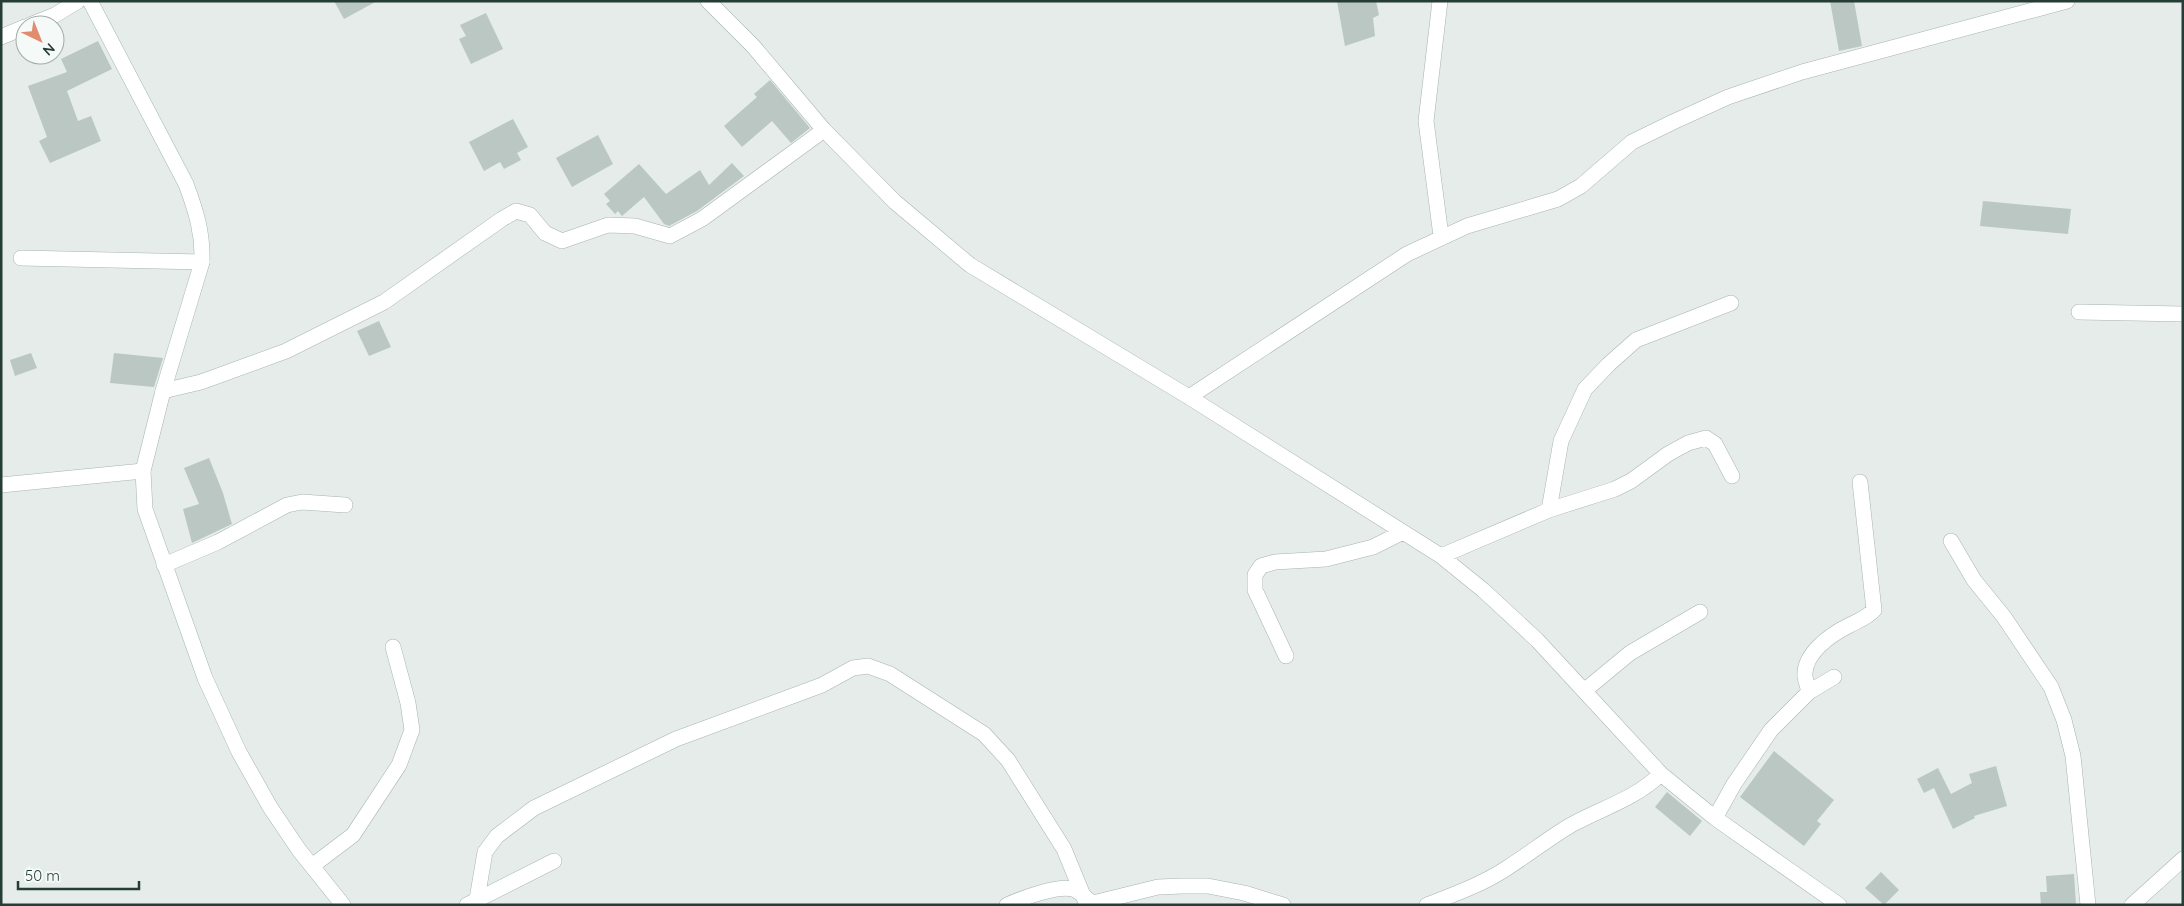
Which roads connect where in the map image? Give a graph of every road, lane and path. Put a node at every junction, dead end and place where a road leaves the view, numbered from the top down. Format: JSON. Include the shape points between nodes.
{"nodes":[{"id":1,"x":78,"y":1,"type":"edge"},
{"id":2,"x":90,"y":1,"type":"edge"},
{"id":3,"x":708,"y":1,"type":"edge"},
{"id":4,"x":1440,"y":1,"type":"edge"},
{"id":5,"x":2067,"y":1,"type":"edge"},
{"id":6,"x":53,"y":15,"type":"edge"},
{"id":7,"x":15,"y":31,"type":"edge"},
{"id":8,"x":1,"y":37,"type":"edge"},
{"id":9,"x":824,"y":130,"type":"junction"},
{"id":10,"x":1441,"y":236,"type":"junction"},
{"id":11,"x":21,"y":258,"type":"dead end"},
{"id":12,"x":202,"y":262,"type":"junction"},
{"id":13,"x":1731,"y":303,"type":"dead end"},
{"id":14,"x":2079,"y":312,"type":"dead end"},
{"id":15,"x":2183,"y":314,"type":"edge"},
{"id":16,"x":163,"y":391,"type":"junction"},
{"id":17,"x":1189,"y":397,"type":"junction"},
{"id":18,"x":143,"y":472,"type":"junction"},
{"id":19,"x":1732,"y":476,"type":"dead end"},
{"id":20,"x":1860,"y":482,"type":"dead end"},
{"id":21,"x":1,"y":485,"type":"edge"},
{"id":22,"x":346,"y":505,"type":"dead end"},
{"id":23,"x":1549,"y":510,"type":"junction"},
{"id":24,"x":1403,"y":532,"type":"junction"},
{"id":25,"x":1951,"y":541,"type":"dead end"},
{"id":26,"x":1441,"y":556,"type":"junction"},
{"id":27,"x":164,"y":565,"type":"junction"},
{"id":28,"x":1700,"y":612,"type":"dead end"},
{"id":29,"x":393,"y":647,"type":"dead end"},
{"id":30,"x":1286,"y":656,"type":"dead end"},
{"id":31,"x":1834,"y":677,"type":"dead end"},
{"id":32,"x":1584,"y":691,"type":"junction"},
{"id":33,"x":1809,"y":692,"type":"junction"},
{"id":34,"x":1661,"y":774,"type":"junction"},
{"id":35,"x":1715,"y":818,"type":"junction"},
{"id":36,"x":2183,"y":859,"type":"edge"},
{"id":37,"x":554,"y":861,"type":"dead end"},
{"id":38,"x":312,"y":866,"type":"junction"},
{"id":39,"x":1086,"y":901,"type":"edge"},
{"id":40,"x":472,"y":902,"type":"edge"},
{"id":41,"x":343,"y":905,"type":"edge"},
{"id":42,"x":1007,"y":905,"type":"edge"},
{"id":43,"x":1283,"y":905,"type":"edge"},
{"id":44,"x":1427,"y":905,"type":"edge"},
{"id":45,"x":1839,"y":905,"type":"edge"},
{"id":46,"x":2088,"y":905,"type":"edge"},
{"id":47,"x":2132,"y":905,"type":"edge"}],
"edges":[{"from":1,"to":6,"type":"street"},
{"from":2,"to":12,"type":"street","via":[[186,184],[198,215],[203,240]]},
{"from":3,"to":9,"type":"street","via":[[754,46]]},
{"from":4,"to":10,"type":"street","via":[[1426,121]]},
{"from":5,"to":10,"type":"street","via":[[1802,72],[1728,97],[1632,142],[1581,186],[1558,199]]},
{"from":7,"to":8,"type":"street"},
{"from":9,"to":16,"type":"street","via":[[702,219],[670,236],[635,226],[608,224],[562,241],[545,232],[530,215],[516,211],[384,302],[286,351],[201,382]]},
{"from":9,"to":17,"type":"street","via":[[895,202],[970,265]]},
{"from":10,"to":17,"type":"street","via":[[1407,254]]},
{"from":11,"to":12,"type":"street"},
{"from":12,"to":16,"type":"street"},
{"from":13,"to":23,"type":"street","via":[[1636,340],[1584,389],[1561,441]]},
{"from":14,"to":15,"type":"street"},
{"from":16,"to":18,"type":"street"},
{"from":17,"to":24,"type":"street"},
{"from":18,"to":21,"type":"street"},
{"from":18,"to":27,"type":"street","via":[[145,508]]},
{"from":19,"to":23,"type":"street","via":[[1715,444],[1706,438],[1668,454],[1615,489]]},
{"from":20,"to":33,"type":"street","via":[[1874,610],[1819,645],[1806,665]]},
{"from":22,"to":27,"type":"street","via":[[286,504],[218,542]]},
{"from":23,"to":26,"type":"street"},
{"from":24,"to":26,"type":"street"},
{"from":24,"to":30,"type":"street","via":[[1373,547],[1326,559],[1261,566],[1254,575],[1255,590]]},
{"from":25,"to":46,"type":"street","via":[[1974,580],[2004,617],[2051,687],[2064,720],[2073,756]]},
{"from":26,"to":32,"type":"street","via":[[1538,640]]},
{"from":27,"to":38,"type":"street","via":[[205,678],[239,752],[270,807]]},
{"from":28,"to":32,"type":"street","via":[[1630,654]]},
{"from":29,"to":38,"type":"street","via":[[412,730],[399,764],[353,835]]},
{"from":31,"to":33,"type":"street"},
{"from":32,"to":34,"type":"street"},
{"from":33,"to":35,"type":"street","via":[[1771,730]]},
{"from":34,"to":35,"type":"street"},
{"from":34,"to":44,"type":"street","via":[[1628,799],[1542,842],[1507,868],[1466,890]]},
{"from":35,"to":45,"type":"street"},
{"from":36,"to":47,"type":"street"},
{"from":37,"to":40,"type":"street"},
{"from":38,"to":41,"type":"street"},
{"from":39,"to":40,"type":"street","via":[[1064,849],[1008,760],[984,734],[890,674],[868,666],[853,668],[822,685],[676,738],[534,808],[497,836],[485,852]]},
{"from":39,"to":42,"type":"street","via":[[1075,889],[1062,889]]},
{"from":39,"to":43,"type":"street","via":[[1093,903],[1158,887],[1208,886]]}]}
